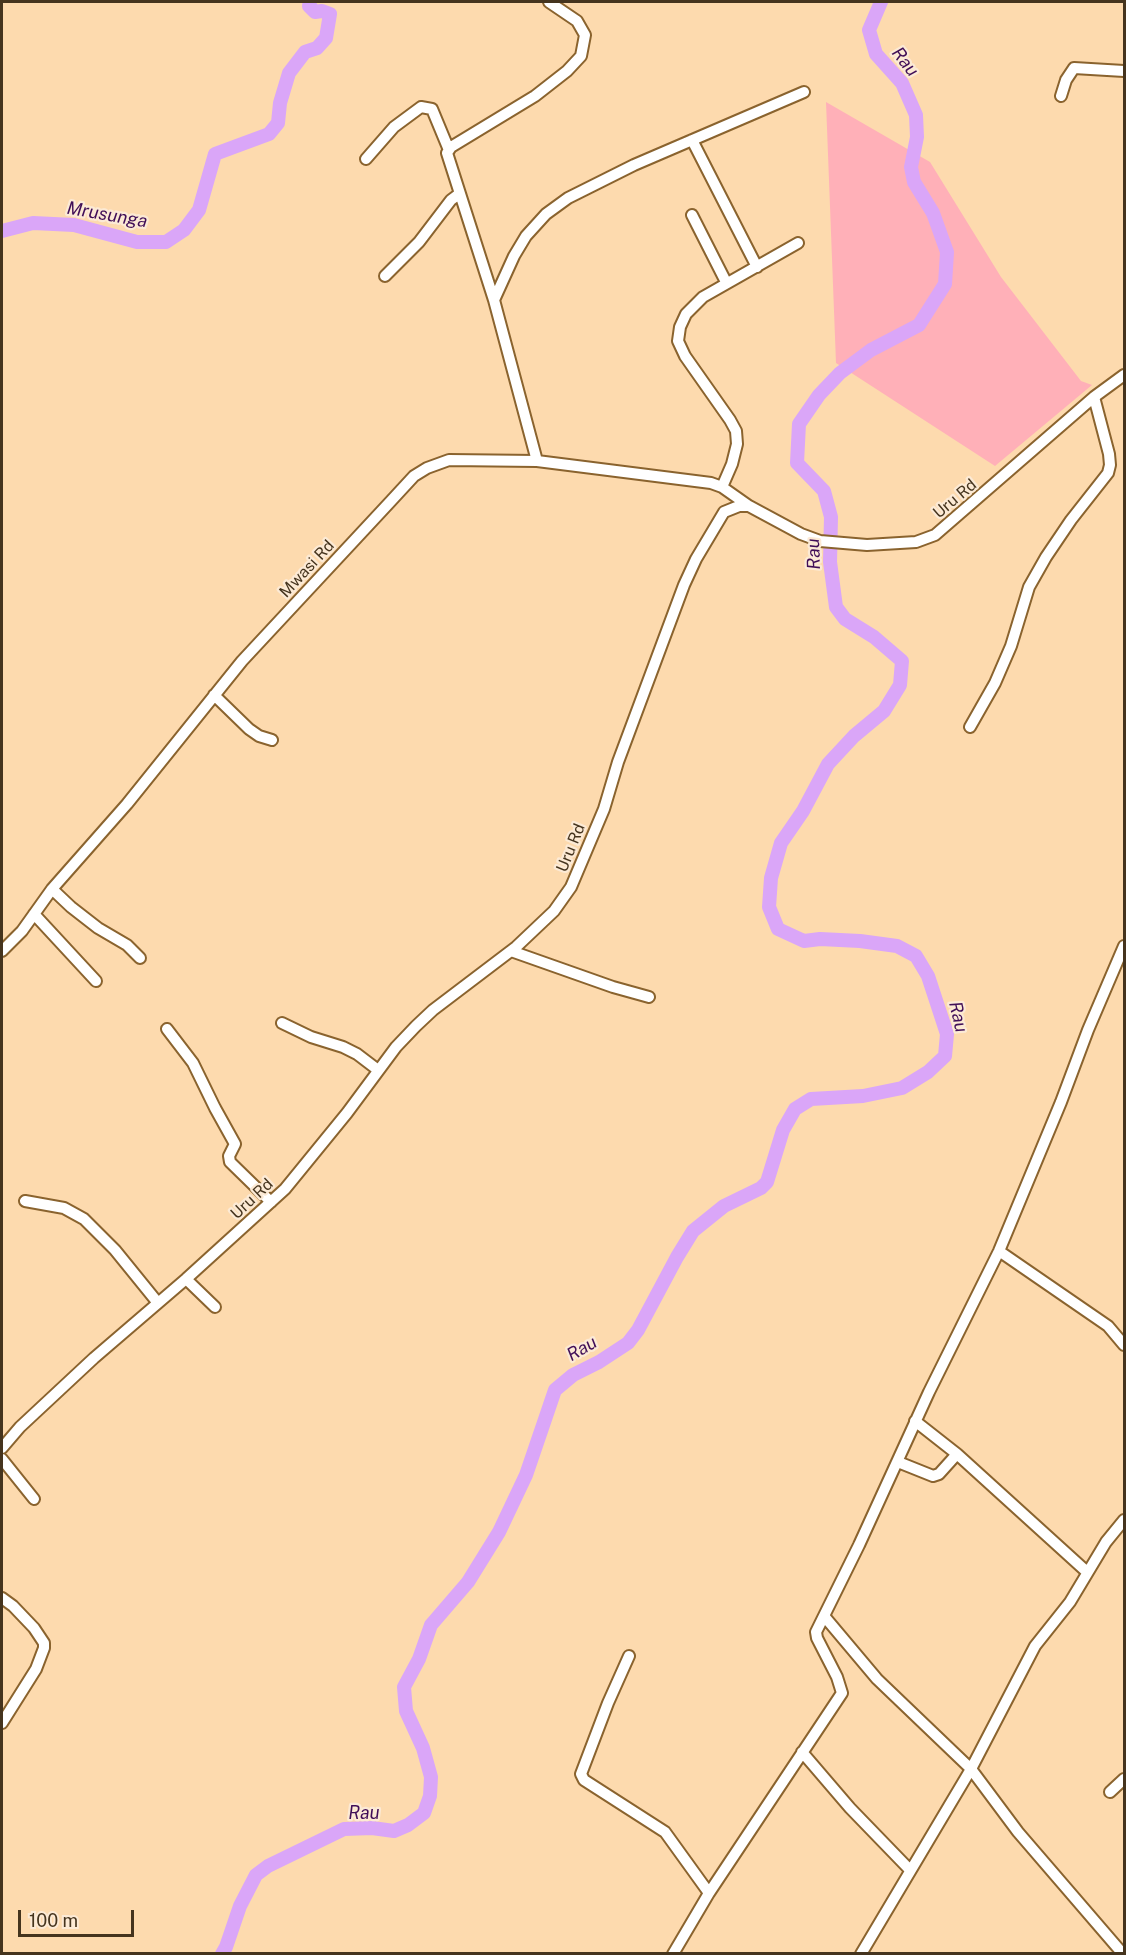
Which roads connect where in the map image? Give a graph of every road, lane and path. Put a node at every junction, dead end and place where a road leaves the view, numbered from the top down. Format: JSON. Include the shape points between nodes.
{"nodes":[{"id":1,"x":549,"y":2,"type":"edge"},
{"id":2,"x":1125,"y":71,"type":"edge"},
{"id":3,"x":804,"y":92,"type":"dead end"},
{"id":4,"x":1061,"y":96,"type":"dead end"},
{"id":5,"x":692,"y":140,"type":"junction"},
{"id":6,"x":448,"y":150,"type":"junction"},
{"id":7,"x":366,"y":159,"type":"dead end"},
{"id":8,"x":459,"y":194,"type":"junction"},
{"id":9,"x":692,"y":215,"type":"dead end"},
{"id":10,"x":798,"y":243,"type":"dead end"},
{"id":11,"x":756,"y":267,"type":"junction"},
{"id":12,"x":385,"y":276,"type":"dead end"},
{"id":13,"x":726,"y":282,"type":"junction"},
{"id":14,"x":494,"y":300,"type":"junction"},
{"id":15,"x":1125,"y":375,"type":"edge"},
{"id":16,"x":1094,"y":397,"type":"junction"},
{"id":17,"x":537,"y":460,"type":"junction"},
{"id":18,"x":722,"y":488,"type":"junction"},
{"id":19,"x":749,"y":506,"type":"junction"},
{"id":20,"x":214,"y":695,"type":"junction"},
{"id":21,"x":970,"y":727,"type":"dead end"},
{"id":22,"x":272,"y":740,"type":"dead end"},
{"id":23,"x":52,"y":889,"type":"junction"},
{"id":24,"x":34,"y":914,"type":"junction"},
{"id":25,"x":1125,"y":946,"type":"edge"},
{"id":26,"x":2,"y":951,"type":"edge"},
{"id":27,"x":511,"y":951,"type":"junction"},
{"id":28,"x":140,"y":958,"type":"dead end"},
{"id":29,"x":96,"y":981,"type":"dead end"},
{"id":30,"x":649,"y":997,"type":"dead end"},
{"id":31,"x":282,"y":1023,"type":"dead end"},
{"id":32,"x":167,"y":1029,"type":"dead end"},
{"id":33,"x":378,"y":1070,"type":"junction"},
{"id":34,"x":25,"y":1201,"type":"dead end"},
{"id":35,"x":271,"y":1202,"type":"junction"},
{"id":36,"x":999,"y":1251,"type":"junction"},
{"id":37,"x":186,"y":1279,"type":"junction"},
{"id":38,"x":158,"y":1303,"type":"junction"},
{"id":39,"x":215,"y":1307,"type":"dead end"},
{"id":40,"x":1125,"y":1345,"type":"edge"},
{"id":41,"x":915,"y":1421,"type":"junction"},
{"id":42,"x":2,"y":1448,"type":"edge"},
{"id":43,"x":957,"y":1454,"type":"junction"},
{"id":44,"x":2,"y":1459,"type":"edge"},
{"id":45,"x":897,"y":1462,"type":"junction"},
{"id":46,"x":34,"y":1499,"type":"dead end"},
{"id":47,"x":1125,"y":1520,"type":"edge"},
{"id":48,"x":1087,"y":1572,"type":"junction"},
{"id":49,"x":2,"y":1598,"type":"edge"},
{"id":50,"x":824,"y":1616,"type":"junction"},
{"id":51,"x":629,"y":1656,"type":"dead end"},
{"id":52,"x":2,"y":1723,"type":"edge"},
{"id":53,"x":802,"y":1752,"type":"junction"},
{"id":54,"x":971,"y":1769,"type":"junction"},
{"id":55,"x":1125,"y":1779,"type":"edge"},
{"id":56,"x":1110,"y":1792,"type":"dead end"},
{"id":57,"x":910,"y":1870,"type":"junction"},
{"id":58,"x":709,"y":1893,"type":"junction"},
{"id":59,"x":673,"y":1953,"type":"edge"},
{"id":60,"x":861,"y":1953,"type":"edge"},
{"id":61,"x":1123,"y":1953,"type":"edge"}],
"edges":[{"from":1,"to":6,"type":"street","via":[[577,21],[585,35],[581,56],[535,96]]},
{"from":2,"to":4,"type":"street","via":[[1074,68]]},
{"from":3,"to":5,"type":"street"},
{"from":5,"to":11,"type":"street"},
{"from":5,"to":14,"type":"street","via":[[585,188],[546,214],[520,245]]},
{"from":6,"to":7,"type":"street","via":[[432,109],[421,106],[393,128]]},
{"from":6,"to":8,"type":"street"},
{"from":8,"to":12,"type":"street"},
{"from":8,"to":14,"type":"street"},
{"from":9,"to":13,"type":"street"},
{"from":10,"to":11,"type":"street"},
{"from":11,"to":13,"type":"street"},
{"from":13,"to":18,"type":"street","via":[[694,304],[680,327],[678,341],[736,431],[737,444]]},
{"from":14,"to":17,"type":"street"},
{"from":15,"to":16,"type":"street","name":"Uru Rd"},
{"from":16,"to":19,"type":"street","name":"Uru Rd","via":[[935,535],[916,542],[830,542],[801,534]]},
{"from":16,"to":21,"type":"street","via":[[1109,454],[1108,473],[1046,556],[1029,587],[995,683]]},
{"from":17,"to":18,"type":"street","name":"Mwasi Rd","via":[[665,476]]},
{"from":17,"to":20,"type":"street","name":"Mwasi Rd","via":[[449,460],[414,476]]},
{"from":18,"to":19,"type":"street","name":"Mwasi Rd"},
{"from":19,"to":27,"type":"street","name":"Uru Rd","via":[[724,512],[696,559],[618,762],[604,809],[571,887],[554,911]]},
{"from":20,"to":22,"type":"street","via":[[249,729]]},
{"from":20,"to":23,"type":"street","name":"Mwasi Rd","via":[[127,804]]},
{"from":23,"to":24,"type":"street","name":"Mwasi Rd"},
{"from":23,"to":28,"type":"street","via":[[70,907]]},
{"from":24,"to":26,"type":"street","name":"Mwasi Rd"},
{"from":24,"to":29,"type":"street"},
{"from":25,"to":36,"type":"street"},
{"from":27,"to":30,"type":"street"},
{"from":27,"to":33,"type":"street","name":"Uru Rd","via":[[433,1010]]},
{"from":31,"to":33,"type":"street","via":[[343,1047]]},
{"from":32,"to":35,"type":"street","via":[[196,1069],[235,1144],[230,1162]]},
{"from":33,"to":35,"type":"street","name":"Uru Rd","via":[[304,1168]]},
{"from":34,"to":38,"type":"street","via":[[64,1208],[84,1219]]},
{"from":35,"to":37,"type":"street","name":"Uru Rd"},
{"from":36,"to":40,"type":"street","via":[[1108,1326]]},
{"from":36,"to":41,"type":"street"},
{"from":37,"to":38,"type":"street","name":"Uru Rd"},
{"from":37,"to":39,"type":"street"},
{"from":38,"to":42,"type":"street","name":"Uru Rd","via":[[20,1427]]},
{"from":41,"to":43,"type":"street"},
{"from":41,"to":45,"type":"street"},
{"from":43,"to":45,"type":"street","via":[[933,1476]]},
{"from":43,"to":48,"type":"street"},
{"from":44,"to":46,"type":"street"},
{"from":45,"to":50,"type":"street"},
{"from":47,"to":48,"type":"street"},
{"from":48,"to":54,"type":"street","via":[[1070,1602],[1035,1646]]},
{"from":49,"to":52,"type":"street","via":[[34,1628],[44,1648],[36,1669]]},
{"from":50,"to":53,"type":"street","via":[[817,1638],[842,1693]]},
{"from":50,"to":54,"type":"street","via":[[890,1693]]},
{"from":51,"to":58,"type":"street","via":[[581,1774],[584,1780],[665,1832]]},
{"from":53,"to":57,"type":"street"},
{"from":53,"to":58,"type":"street"},
{"from":54,"to":57,"type":"street"},
{"from":54,"to":61,"type":"street","via":[[1018,1832]]},
{"from":55,"to":56,"type":"street"},
{"from":57,"to":60,"type":"street"},
{"from":58,"to":59,"type":"street"}]}
